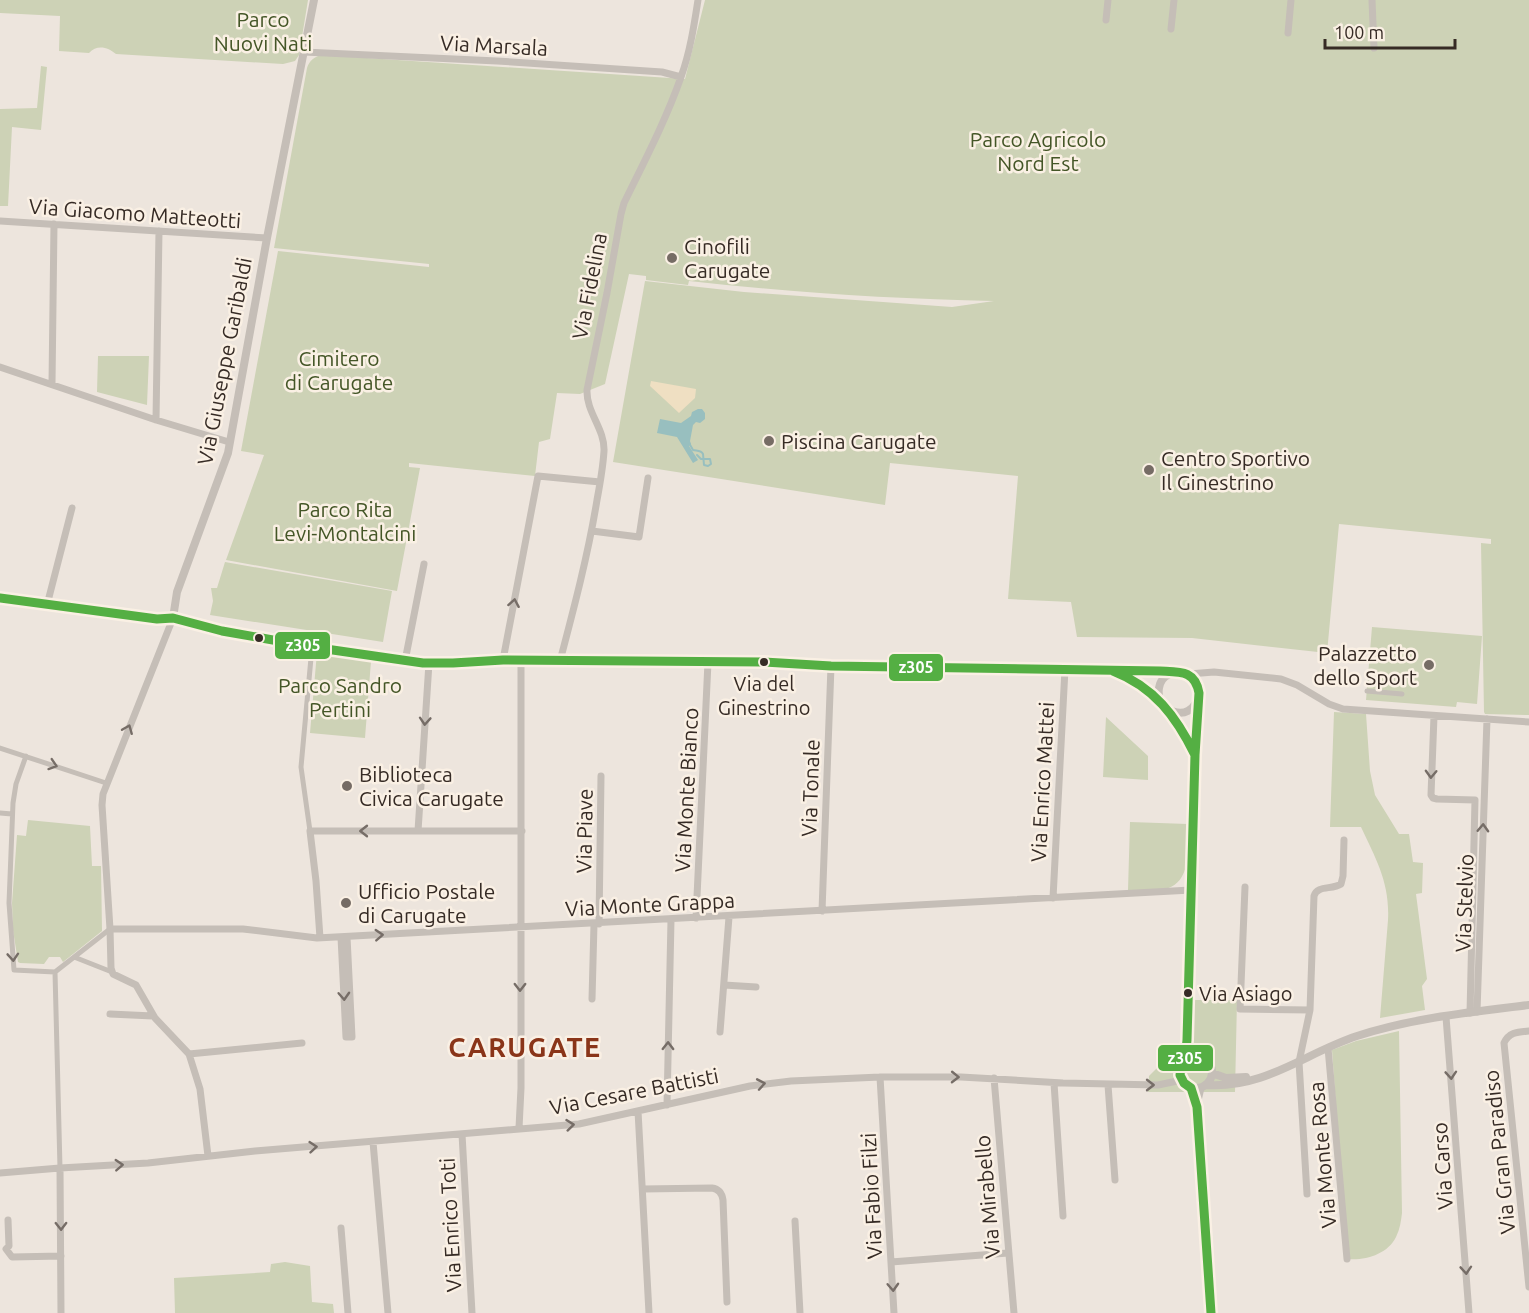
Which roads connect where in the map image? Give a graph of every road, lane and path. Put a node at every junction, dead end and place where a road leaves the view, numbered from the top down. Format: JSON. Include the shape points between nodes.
{"nodes":[{"id":1,"x":314,"y":0,"type":"edge"},
{"id":2,"x":698,"y":0,"type":"edge"},
{"id":3,"x":1108,"y":0,"type":"edge"},
{"id":4,"x":1174,"y":0,"type":"edge"},
{"id":5,"x":1291,"y":0,"type":"edge"},
{"id":6,"x":1372,"y":0,"type":"edge"},
{"id":7,"x":1106,"y":20,"type":"dead end"},
{"id":8,"x":1171,"y":29,"type":"dead end"},
{"id":9,"x":1288,"y":33,"type":"dead end"},
{"id":10,"x":1374,"y":48,"type":"dead end"},
{"id":11,"x":304,"y":52,"type":"junction"},
{"id":12,"x":681,"y":77,"type":"junction"},
{"id":13,"x":0,"y":221,"type":"edge"},
{"id":14,"x":54,"y":224,"type":"junction"},
{"id":15,"x":159,"y":231,"type":"junction"},
{"id":16,"x":267,"y":238,"type":"junction"},
{"id":17,"x":0,"y":366,"type":"edge"},
{"id":18,"x":52,"y":384,"type":"junction"},
{"id":19,"x":156,"y":420,"type":"junction"},
{"id":20,"x":230,"y":442,"type":"junction"},
{"id":21,"x":648,"y":478,"type":"dead end"},
{"id":22,"x":600,"y":482,"type":"junction"},
{"id":23,"x":72,"y":508,"type":"dead end"},
{"id":24,"x":592,"y":531,"type":"junction"},
{"id":25,"x":423,"y":564,"type":"dead end"},
{"id":26,"x":0,"y":598,"type":"edge"},
{"id":27,"x":47,"y":605,"type":"junction"},
{"id":28,"x":172,"y":618,"type":"junction"},
{"id":29,"x":312,"y":647,"type":"junction"},
{"id":30,"x":503,"y":660,"type":"junction"},
{"id":31,"x":405,"y":661,"type":"junction"},
{"id":32,"x":521,"y":661,"type":"junction"},
{"id":33,"x":560,"y":661,"type":"junction"},
{"id":34,"x":708,"y":662,"type":"junction"},
{"id":35,"x":429,"y":663,"type":"junction"},
{"id":36,"x":831,"y":666,"type":"junction"},
{"id":37,"x":1065,"y":669,"type":"junction"},
{"id":38,"x":1112,"y":670,"type":"junction"},
{"id":39,"x":1192,"y":675,"type":"junction"},
{"id":40,"x":1367,"y":691,"type":"dead end"},
{"id":41,"x":1199,"y":693,"type":"junction"},
{"id":42,"x":1402,"y":694,"type":"dead end"},
{"id":43,"x":1163,"y":705,"type":"junction"},
{"id":44,"x":1434,"y":716,"type":"junction"},
{"id":45,"x":1487,"y":719,"type":"junction"},
{"id":46,"x":1529,"y":722,"type":"edge"},
{"id":47,"x":0,"y":748,"type":"edge"},
{"id":48,"x":1195,"y":755,"type":"junction"},
{"id":49,"x":26,"y":756,"type":"junction"},
{"id":50,"x":601,"y":776,"type":"dead end"},
{"id":51,"x":106,"y":783,"type":"junction"},
{"id":52,"x":1484,"y":795,"type":"junction"},
{"id":53,"x":1475,"y":800,"type":"junction"},
{"id":54,"x":0,"y":813,"type":"edge"},
{"id":55,"x":12,"y":814,"type":"junction"},
{"id":56,"x":310,"y":831,"type":"junction"},
{"id":57,"x":418,"y":831,"type":"junction"},
{"id":58,"x":522,"y":831,"type":"junction"},
{"id":59,"x":1344,"y":840,"type":"dead end"},
{"id":60,"x":1245,"y":887,"type":"dead end"},
{"id":61,"x":1191,"y":891,"type":"junction"},
{"id":62,"x":1053,"y":898,"type":"junction"},
{"id":63,"x":0,"y":903,"type":"edge"},
{"id":64,"x":9,"y":903,"type":"junction"},
{"id":65,"x":822,"y":911,"type":"junction"},
{"id":66,"x":729,"y":916,"type":"junction"},
{"id":67,"x":696,"y":918,"type":"junction"},
{"id":68,"x":671,"y":920,"type":"junction"},
{"id":69,"x":596,"y":924,"type":"junction"},
{"id":70,"x":520,"y":928,"type":"junction"},
{"id":71,"x":110,"y":929,"type":"junction"},
{"id":72,"x":344,"y":937,"type":"junction"},
{"id":73,"x":320,"y":938,"type":"junction"},
{"id":74,"x":74,"y":957,"type":"junction"},
{"id":75,"x":55,"y":972,"type":"junction"},
{"id":76,"x":112,"y":972,"type":"junction"},
{"id":77,"x":724,"y":985,"type":"junction"},
{"id":78,"x":756,"y":987,"type":"dead end"},
{"id":79,"x":592,"y":999,"type":"dead end"},
{"id":80,"x":1529,"y":1005,"type":"edge"},
{"id":81,"x":1310,"y":1010,"type":"junction"},
{"id":82,"x":1473,"y":1013,"type":"junction"},
{"id":83,"x":110,"y":1014,"type":"dead end"},
{"id":84,"x":153,"y":1016,"type":"junction"},
{"id":85,"x":1446,"y":1017,"type":"junction"},
{"id":86,"x":1529,"y":1031,"type":"edge"},
{"id":87,"x":720,"y":1032,"type":"dead end"},
{"id":88,"x":1186,"y":1040,"type":"junction"},
{"id":89,"x":302,"y":1043,"type":"dead end"},
{"id":90,"x":1328,"y":1047,"type":"junction"},
{"id":91,"x":189,"y":1054,"type":"junction"},
{"id":92,"x":1198,"y":1057,"type":"junction"},
{"id":93,"x":1185,"y":1061,"type":"junction"},
{"id":94,"x":1299,"y":1062,"type":"junction"},
{"id":95,"x":1212,"y":1073,"type":"junction"},
{"id":96,"x":1270,"y":1074,"type":"junction"},
{"id":97,"x":880,"y":1077,"type":"junction"},
{"id":98,"x":994,"y":1078,"type":"junction"},
{"id":99,"x":1182,"y":1080,"type":"junction"},
{"id":100,"x":1054,"y":1083,"type":"junction"},
{"id":101,"x":1108,"y":1085,"type":"junction"},
{"id":102,"x":1204,"y":1086,"type":"junction"},
{"id":103,"x":1191,"y":1088,"type":"junction"},
{"id":104,"x":667,"y":1105,"type":"junction"},
{"id":105,"x":1197,"y":1107,"type":"junction"},
{"id":106,"x":638,"y":1112,"type":"junction"},
{"id":107,"x":519,"y":1128,"type":"junction"},
{"id":108,"x":462,"y":1134,"type":"junction"},
{"id":109,"x":373,"y":1142,"type":"junction"},
{"id":110,"x":208,"y":1156,"type":"junction"},
{"id":111,"x":60,"y":1168,"type":"junction"},
{"id":112,"x":0,"y":1173,"type":"edge"},
{"id":113,"x":1115,"y":1180,"type":"dead end"},
{"id":114,"x":643,"y":1189,"type":"junction"},
{"id":115,"x":1307,"y":1194,"type":"dead end"},
{"id":116,"x":1063,"y":1216,"type":"dead end"},
{"id":117,"x":8,"y":1220,"type":"dead end"},
{"id":118,"x":795,"y":1221,"type":"dead end"},
{"id":119,"x":341,"y":1227,"type":"dead end"},
{"id":120,"x":1008,"y":1253,"type":"junction"},
{"id":121,"x":62,"y":1256,"type":"junction"},
{"id":122,"x":1347,"y":1260,"type":"dead end"},
{"id":123,"x":891,"y":1262,"type":"junction"},
{"id":124,"x":1529,"y":1287,"type":"edge"},
{"id":125,"x":727,"y":1302,"type":"dead end"},
{"id":126,"x":61,"y":1313,"type":"edge"},
{"id":127,"x":348,"y":1313,"type":"edge"},
{"id":128,"x":388,"y":1313,"type":"edge"},
{"id":129,"x":472,"y":1313,"type":"edge"},
{"id":130,"x":649,"y":1313,"type":"edge"},
{"id":131,"x":800,"y":1313,"type":"edge"},
{"id":132,"x":894,"y":1313,"type":"edge"},
{"id":133,"x":1014,"y":1313,"type":"edge"},
{"id":134,"x":1211,"y":1313,"type":"edge"},
{"id":135,"x":1469,"y":1313,"type":"edge"}],
"edges":[{"from":1,"to":11,"type":"street","name":"Via Giuseppe Garibaldi"},
{"from":2,"to":12,"type":"street","name":"Via Fidelina"},
{"from":3,"to":7,"type":"street"},
{"from":4,"to":8,"type":"street"},
{"from":5,"to":9,"type":"street"},
{"from":6,"to":10,"type":"street"},
{"from":11,"to":12,"type":"street","name":"Via Marsala","via":[[662,72]]},
{"from":11,"to":16,"type":"street","name":"Via Giuseppe Garibaldi"},
{"from":12,"to":22,"type":"street","name":"Via Fidelina","via":[[621,214],[586,393],[604,446]]},
{"from":13,"to":14,"type":"street","name":"Via Giacomo Matteotti"},
{"from":14,"to":15,"type":"street","name":"Via Giacomo Matteotti"},
{"from":14,"to":18,"type":"street"},
{"from":15,"to":16,"type":"street","name":"Via Giacomo Matteotti"},
{"from":15,"to":19,"type":"street"},
{"from":16,"to":20,"type":"street","name":"Via Giuseppe Garibaldi"},
{"from":17,"to":18,"type":"street"},
{"from":18,"to":19,"type":"street"},
{"from":19,"to":20,"type":"street"},
{"from":20,"to":28,"type":"street","name":"Via Giuseppe Garibaldi","via":[[177,592]]},
{"from":21,"to":24,"type":"street","via":[[639,537]]},
{"from":22,"to":24,"type":"street","name":"Via Fidelina"},
{"from":30,"to":22,"type":"street","one_way":true,"via":[[538,476]]},
{"from":23,"to":27,"type":"street"},
{"from":24,"to":33,"type":"street","name":"Via Fidelina"},
{"from":25,"to":31,"type":"street"},
{"from":26,"to":27,"type":"street"},
{"from":27,"to":28,"type":"street"},
{"from":28,"to":29,"type":"street"},
{"from":51,"to":28,"type":"street","name":"Via Giuseppe Garibaldi","one_way":true},
{"from":29,"to":31,"type":"street"},
{"from":29,"to":56,"type":"street","via":[[301,767]]},
{"from":30,"to":32,"type":"street"},
{"from":30,"to":35,"type":"street"},
{"from":31,"to":35,"type":"street"},
{"from":32,"to":33,"type":"street"},
{"from":32,"to":58,"type":"street"},
{"from":33,"to":34,"type":"street"},
{"from":34,"to":36,"type":"street"},
{"from":34,"to":67,"type":"street","name":"Via Monte Bianco"},
{"from":35,"to":57,"type":"street","one_way":true},
{"from":36,"to":37,"type":"street"},
{"from":36,"to":65,"type":"street","name":"Via Tonale"},
{"from":37,"to":38,"type":"street"},
{"from":37,"to":62,"type":"street","name":"Via Enrico Mattei"},
{"from":38,"to":39,"type":"street"},
{"from":38,"to":43,"type":"street","via":[[1132,678]]},
{"from":39,"to":41,"type":"street"},
{"from":39,"to":43,"type":"street","via":[[1169,674],[1162,680],[1158,691]]},
{"from":39,"to":44,"type":"street","via":[[1214,672],[1281,679],[1343,709]]},
{"from":40,"to":42,"type":"street"},
{"from":41,"to":43,"type":"street","via":[[1196,703],[1186,711],[1176,712]]},
{"from":41,"to":48,"type":"street"},
{"from":43,"to":48,"type":"street"},
{"from":44,"to":45,"type":"street"},
{"from":44,"to":53,"type":"street","one_way":true,"via":[[1431,795],[1437,799]]},
{"from":45,"to":46,"type":"street"},
{"from":45,"to":52,"type":"street","name":"Via Stelvio"},
{"from":47,"to":49,"type":"street"},
{"from":48,"to":61,"type":"street"},
{"from":49,"to":51,"type":"street","one_way":true},
{"from":49,"to":55,"type":"street","via":[[15,788]]},
{"from":50,"to":69,"type":"street","name":"Via Piave"},
{"from":51,"to":71,"type":"street","name":"Via Giuseppe Garibaldi","via":[[102,805]]},
{"from":52,"to":53,"type":"street"},
{"from":82,"to":52,"type":"street","name":"Via Stelvio","one_way":true},
{"from":53,"to":82,"type":"street","name":"Via Stelvio"},
{"from":54,"to":55,"type":"street"},
{"from":55,"to":64,"type":"street"},
{"from":57,"to":56,"type":"street","one_way":true},
{"from":56,"to":73,"type":"street"},
{"from":57,"to":58,"type":"street"},
{"from":58,"to":70,"type":"street"},
{"from":59,"to":81,"type":"street","via":[[1341,884],[1315,893]]},
{"from":60,"to":81,"type":"street","via":[[1240,1009]]},
{"from":61,"to":62,"type":"street","name":"Via Monte Grappa"},
{"from":61,"to":88,"type":"street"},
{"from":62,"to":65,"type":"street","name":"Via Monte Grappa"},
{"from":63,"to":64,"type":"street"},
{"from":64,"to":75,"type":"street","one_way":true,"via":[[14,970]]},
{"from":65,"to":66,"type":"street","name":"Via Monte Grappa"},
{"from":66,"to":67,"type":"street","name":"Via Monte Grappa"},
{"from":66,"to":77,"type":"street"},
{"from":67,"to":68,"type":"street","name":"Via Monte Grappa"},
{"from":68,"to":69,"type":"street","name":"Via Monte Grappa"},
{"from":104,"to":68,"type":"street","one_way":true},
{"from":69,"to":70,"type":"street","name":"Via Monte Grappa"},
{"from":69,"to":79,"type":"street","name":"Via Piave"},
{"from":72,"to":70,"type":"street","name":"Via Monte Grappa","one_way":true},
{"from":70,"to":107,"type":"street","one_way":true},
{"from":71,"to":73,"type":"street","name":"Via Monte Grappa","via":[[243,929]]},
{"from":71,"to":74,"type":"street"},
{"from":71,"to":76,"type":"street","name":"Via Giuseppe Garibaldi"},
{"from":72,"to":72,"type":"street","one_way":true,"via":[[346,1037],[352,1037]]},
{"from":72,"to":73,"type":"street","name":"Via Monte Grappa"},
{"from":74,"to":75,"type":"street"},
{"from":74,"to":76,"type":"street"},
{"from":75,"to":111,"type":"street"},
{"from":76,"to":84,"type":"street","via":[[136,985]]},
{"from":77,"to":78,"type":"street"},
{"from":77,"to":87,"type":"street"},
{"from":80,"to":82,"type":"street"},
{"from":81,"to":94,"type":"street"},
{"from":82,"to":85,"type":"street"},
{"from":83,"to":84,"type":"street"},
{"from":84,"to":91,"type":"street"},
{"from":85,"to":90,"type":"street","via":[[1383,1028]]},
{"from":85,"to":135,"type":"street","name":"Via Carso","one_way":true},
{"from":86,"to":124,"type":"street","name":"Via Gran Paradiso","via":[[1511,1034],[1504,1045]]},
{"from":88,"to":92,"type":"street"},
{"from":88,"to":93,"type":"street"},
{"from":89,"to":91,"type":"street"},
{"from":90,"to":94,"type":"street"},
{"from":90,"to":122,"type":"street","name":"Via Monte Rosa"},
{"from":91,"to":110,"type":"street","via":[[200,1089]]},
{"from":92,"to":93,"type":"street"},
{"from":92,"to":95,"type":"street","via":[[1209,1062]]},
{"from":93,"to":99,"type":"street","via":[[1180,1070]]},
{"from":94,"to":96,"type":"street"},
{"from":94,"to":115,"type":"street"},
{"from":95,"to":96,"type":"street","via":[[1230,1078]]},
{"from":95,"to":102,"type":"street"},
{"from":96,"to":102,"type":"street","via":[[1250,1081]]},
{"from":97,"to":98,"type":"street","name":"Via Cesare Battisti","one_way":true},
{"from":104,"to":97,"type":"street","name":"Via Cesare Battisti","one_way":true,"via":[[774,1082]]},
{"from":97,"to":123,"type":"street","name":"Via Fabio Filzi"},
{"from":98,"to":100,"type":"street","name":"Via Cesare Battisti"},
{"from":98,"to":120,"type":"street","name":"Via Mirabello"},
{"from":101,"to":99,"type":"street","name":"Via Cesare Battisti","one_way":true,"via":[[1161,1085]]},
{"from":99,"to":103,"type":"street"},
{"from":100,"to":101,"type":"street","name":"Via Cesare Battisti"},
{"from":100,"to":116,"type":"street"},
{"from":101,"to":113,"type":"street"},
{"from":102,"to":103,"type":"street"},
{"from":102,"to":105,"type":"street"},
{"from":103,"to":105,"type":"street"},
{"from":104,"to":106,"type":"street","name":"Via Cesare Battisti"},
{"from":105,"to":134,"type":"street"},
{"from":107,"to":106,"type":"street","name":"Via Cesare Battisti","one_way":true,"via":[[579,1124]]},
{"from":106,"to":114,"type":"street"},
{"from":107,"to":108,"type":"street","name":"Via Cesare Battisti"},
{"from":108,"to":109,"type":"street","name":"Via Cesare Battisti"},
{"from":108,"to":129,"type":"street","name":"Via Enrico Toti"},
{"from":110,"to":109,"type":"street","name":"Via Cesare Battisti","one_way":true},
{"from":109,"to":128,"type":"street"},
{"from":111,"to":110,"type":"street","name":"Via Cesare Battisti","one_way":true},
{"from":111,"to":112,"type":"street","name":"Via Cesare Battisti"},
{"from":111,"to":121,"type":"street","one_way":true},
{"from":114,"to":125,"type":"street","via":[[719,1190],[723,1200]]},
{"from":114,"to":130,"type":"street"},
{"from":117,"to":121,"type":"street","via":[[6,1250],[12,1257]]},
{"from":118,"to":131,"type":"street"},
{"from":119,"to":127,"type":"street"},
{"from":120,"to":123,"type":"street"},
{"from":120,"to":133,"type":"street","name":"Via Mirabello"},
{"from":121,"to":126,"type":"street"},
{"from":123,"to":132,"type":"street","name":"Via Fabio Filzi","one_way":true}]}
